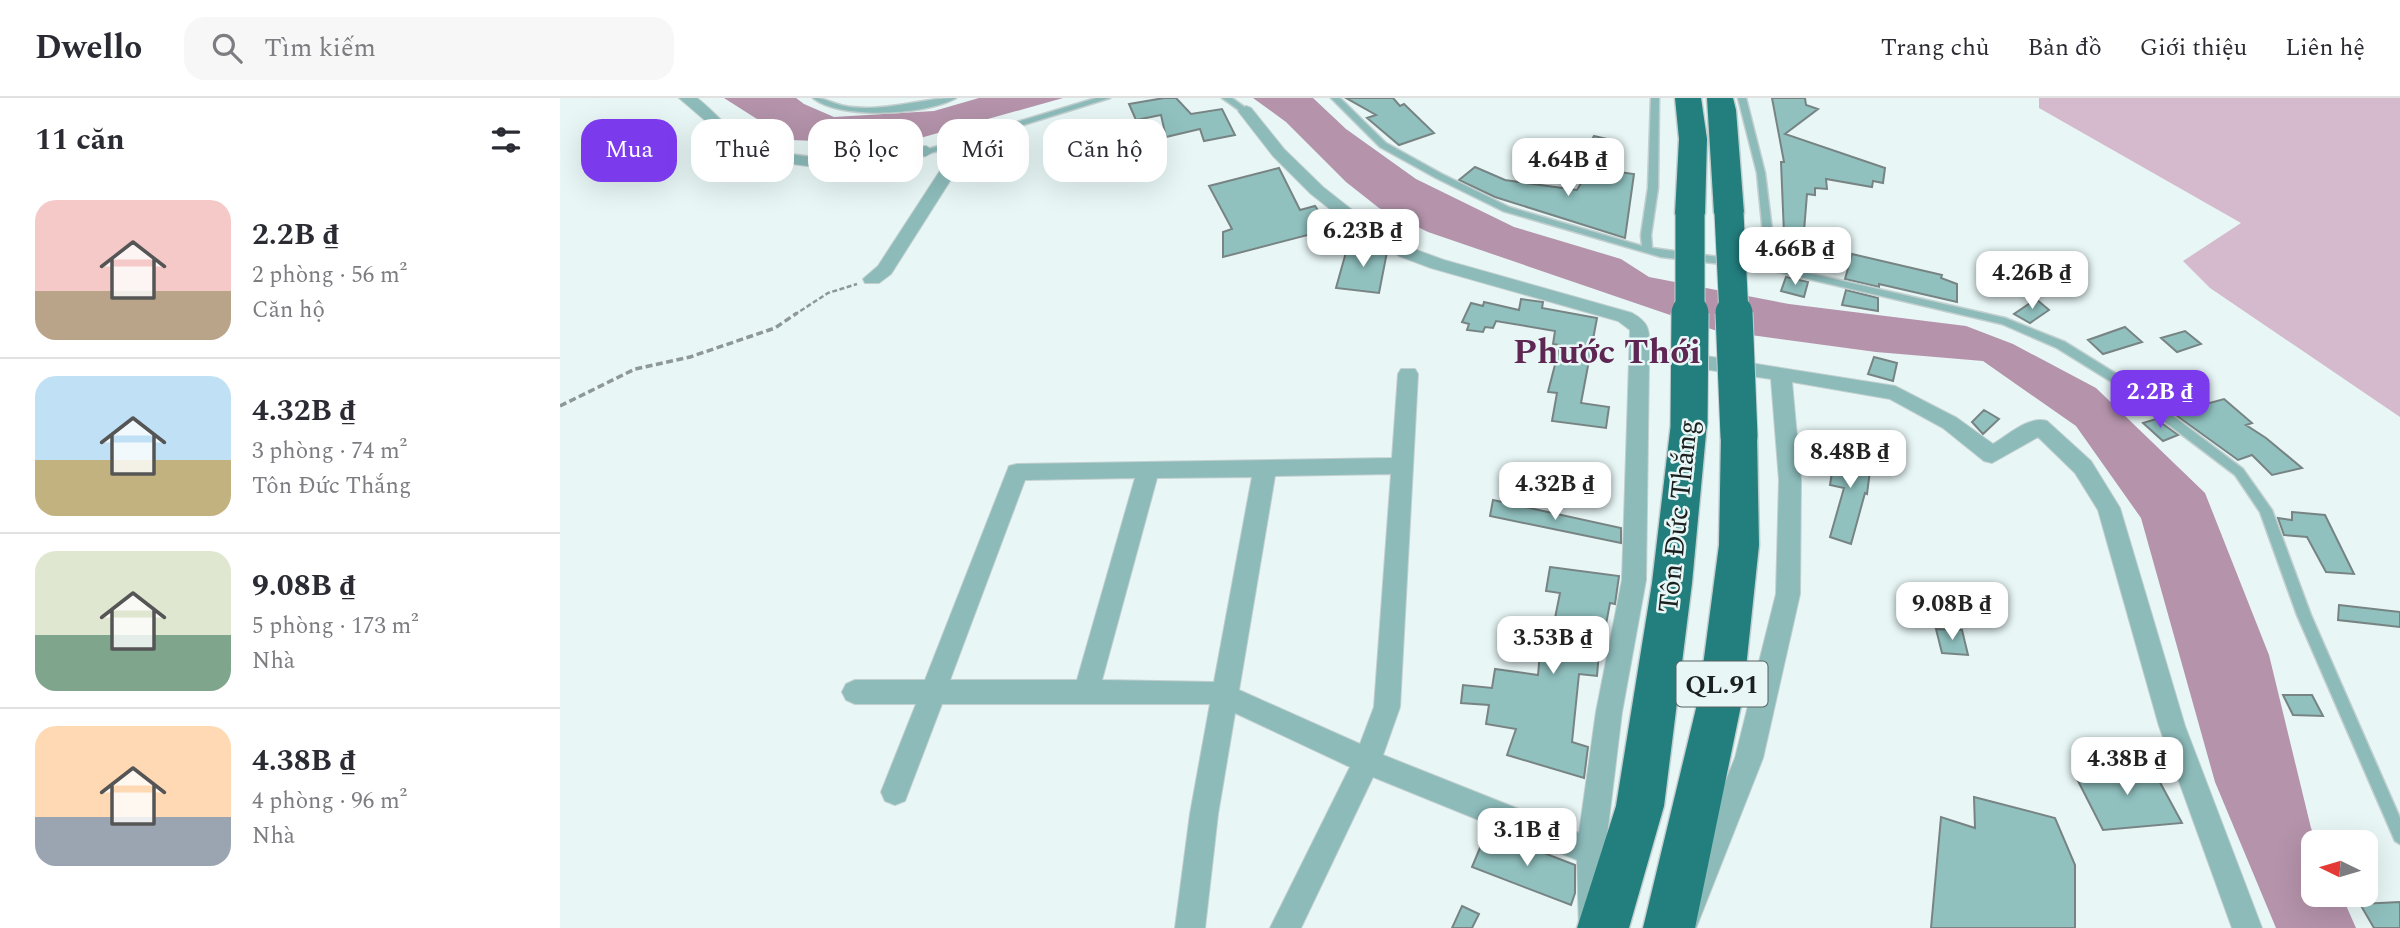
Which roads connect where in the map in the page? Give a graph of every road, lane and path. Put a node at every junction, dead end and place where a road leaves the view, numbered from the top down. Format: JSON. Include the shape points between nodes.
{"nodes":[{"id":1,"x":687,"y":98,"type":"edge"},
{"id":2,"x":817,"y":98,"type":"edge"},
{"id":3,"x":952,"y":98,"type":"edge"},
{"id":4,"x":1106,"y":98,"type":"edge"},
{"id":5,"x":1226,"y":98,"type":"edge"},
{"id":6,"x":1335,"y":98,"type":"edge"},
{"id":7,"x":1655,"y":98,"type":"edge"},
{"id":8,"x":1688,"y":98,"type":"edge"},
{"id":9,"x":1720,"y":98,"type":"edge"},
{"id":10,"x":1742,"y":98,"type":"edge"},
{"id":11,"x":1246,"y":111,"type":"joint"},
{"id":12,"x":1029,"y":119,"type":"edge"},
{"id":13,"x":937,"y":148,"type":"edge"},
{"id":14,"x":926,"y":151,"type":"joint"},
{"id":15,"x":923,"y":152,"type":"edge"},
{"id":16,"x":808,"y":160,"type":"edge"},
{"id":17,"x":942,"y":182,"type":"edge"},
{"id":18,"x":1649,"y":251,"type":"junction"},
{"id":19,"x":1765,"y":265,"type":"junction"},
{"id":20,"x":872,"y":279,"type":"joint"},
{"id":21,"x":1641,"y":353,"type":"junction"},
{"id":22,"x":1781,"y":373,"type":"junction"},
{"id":23,"x":1408,"y":374,"type":"dead end"},
{"id":24,"x":560,"y":406,"type":"edge"},
{"id":25,"x":1403,"y":466,"type":"junction"},
{"id":26,"x":1265,"y":468,"type":"junction"},
{"id":27,"x":1147,"y":470,"type":"junction"},
{"id":28,"x":855,"y":692,"type":"dead end"},
{"id":29,"x":1086,"y":693,"type":"junction"},
{"id":30,"x":934,"y":694,"type":"junction"},
{"id":31,"x":1224,"y":696,"type":"junction"},
{"id":32,"x":1367,"y":761,"type":"junction"},
{"id":33,"x":895,"y":793,"type":"dead end"},
{"id":34,"x":2400,"y":836,"type":"edge"},
{"id":35,"x":1591,"y":852,"type":"junction"},
{"id":36,"x":1190,"y":928,"type":"edge"},
{"id":37,"x":1285,"y":928,"type":"edge"},
{"id":38,"x":1594,"y":928,"type":"edge"},
{"id":39,"x":1603,"y":928,"type":"edge"},
{"id":40,"x":1669,"y":928,"type":"edge"},
{"id":41,"x":1681,"y":928,"type":"edge"},
{"id":42,"x":2247,"y":928,"type":"edge"}],
"edges":[{"from":1,"to":16,"type":"street","via":[[740,142],[768,155]]},
{"from":2,"to":3,"type":"lane","via":[[839,109],[890,109]]},
{"from":4,"to":12,"type":"lane"},
{"from":5,"to":11,"type":"lane"},
{"from":6,"to":18,"type":"lane","via":[[1383,145],[1506,209]]},
{"from":7,"to":18,"type":"lane","via":[[1653,188],[1646,235]]},
{"from":8,"to":39,"type":"highway","name":"Tôn Đức Thắng","number":"QL.91","bridge":true,"via":[[1693,139],[1689,423],[1640,806]]},
{"from":9,"to":40,"type":"highway","name":"Tôn Đức Thắng","number":"QL.91","bridge":true,"via":[[1739,436],[1738,545],[1721,696]]},
{"from":10,"to":19,"type":"lane","via":[[1761,173],[1770,254]]},
{"from":11,"to":21,"type":"street","via":[[1290,165],[1375,235],[1419,257],[1625,317],[1640,329]]},
{"from":13,"to":14,"type":"lane"},
{"from":14,"to":15,"type":"street"},
{"from":17,"to":20,"type":"street","via":[[885,270]]},
{"from":18,"to":19,"type":"lane"},
{"from":19,"to":34,"type":"lane","via":[[2005,321],[2061,345],[2119,381],[2239,472],[2266,510],[2304,615]]},
{"from":20,"to":24,"type":"path","via":[[828,293],[775,328],[690,357],[635,369]]},
{"from":21,"to":22,"type":"street"},
{"from":21,"to":35,"type":"street","via":[[1634,580],[1609,712]]},
{"from":22,"to":41,"type":"street","via":[[1790,480],[1787,594],[1749,758]]},
{"from":22,"to":42,"type":"street","via":[[1895,393],[1950,423],[1993,455],[2040,426],[2083,467],[2109,508],[2172,726]]},
{"from":23,"to":25,"type":"street"},
{"from":25,"to":26,"type":"street"},
{"from":25,"to":32,"type":"street","via":[[1387,708]]},
{"from":26,"to":27,"type":"street"},
{"from":26,"to":31,"type":"street"},
{"from":27,"to":29,"type":"street"},
{"from":27,"to":30,"type":"street","via":[[1017,472]]},
{"from":28,"to":30,"type":"street"},
{"from":29,"to":30,"type":"street"},
{"from":29,"to":31,"type":"street","via":[[1210,692]]},
{"from":30,"to":33,"type":"street"},
{"from":31,"to":32,"type":"street"},
{"from":31,"to":36,"type":"street"},
{"from":32,"to":35,"type":"street"},
{"from":32,"to":37,"type":"street"},
{"from":35,"to":38,"type":"street"}]}
